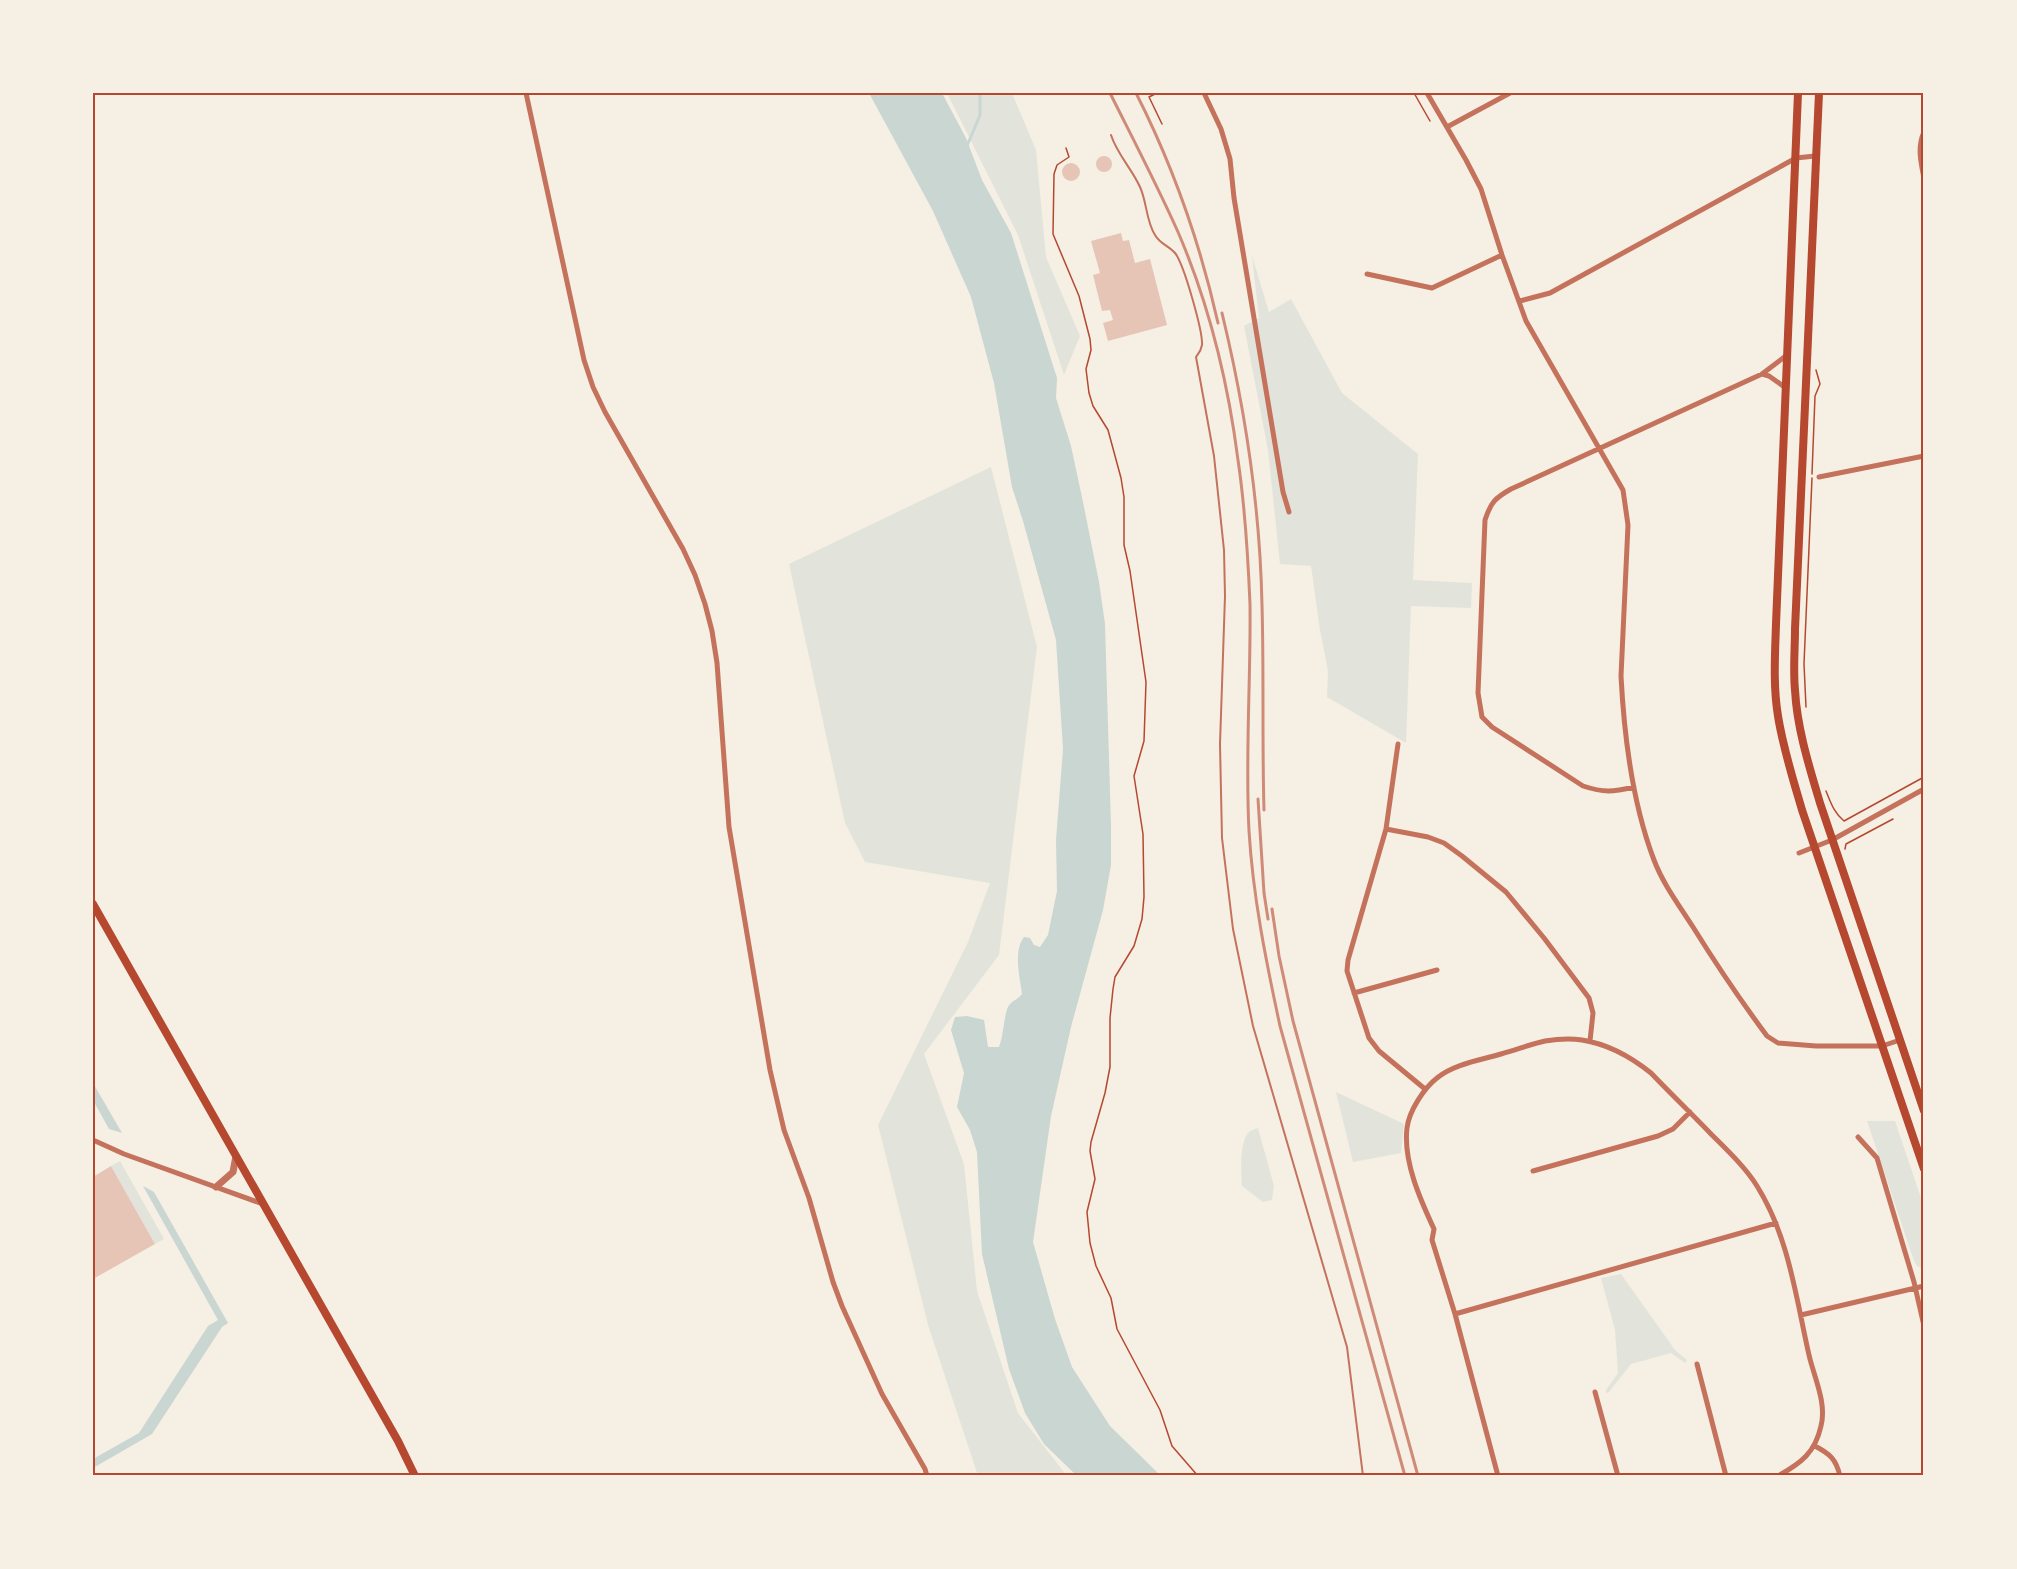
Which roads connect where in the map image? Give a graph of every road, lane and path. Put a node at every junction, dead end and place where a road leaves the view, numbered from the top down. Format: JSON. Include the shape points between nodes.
{"nodes":[{"id":1,"x":526,"y":93,"type":"edge"},
{"id":2,"x":1156,"y":93,"type":"edge"},
{"id":3,"x":1204,"y":93,"type":"edge"},
{"id":4,"x":1414,"y":93,"type":"edge"},
{"id":5,"x":1426,"y":93,"type":"edge"},
{"id":6,"x":1510,"y":93,"type":"edge"},
{"id":7,"x":1798,"y":93,"type":"edge"},
{"id":8,"x":1819,"y":93,"type":"edge"},
{"id":9,"x":1430,"y":122,"type":"dead end"},
{"id":10,"x":1162,"y":124,"type":"dead end"},
{"id":11,"x":1448,"y":127,"type":"junction"},
{"id":12,"x":1924,"y":132,"type":"edge"},
{"id":13,"x":1111,"y":135,"type":"dead end"},
{"id":14,"x":1066,"y":148,"type":"dead end"},
{"id":15,"x":1815,"y":156,"type":"junction"},
{"id":16,"x":1796,"y":158,"type":"junction"},
{"id":17,"x":1924,"y":178,"type":"edge"},
{"id":18,"x":1502,"y":255,"type":"junction"},
{"id":19,"x":1367,"y":274,"type":"dead end"},
{"id":20,"x":1520,"y":301,"type":"junction"},
{"id":21,"x":1787,"y":355,"type":"junction"},
{"id":22,"x":1816,"y":370,"type":"dead end"},
{"id":23,"x":1762,"y":374,"type":"junction"},
{"id":24,"x":1786,"y":388,"type":"junction"},
{"id":25,"x":1599,"y":448,"type":"junction"},
{"id":26,"x":1924,"y":456,"type":"edge"},
{"id":27,"x":1819,"y":477,"type":"dead end"},
{"id":28,"x":1289,"y":512,"type":"dead end"},
{"id":29,"x":1806,"y":707,"type":"dead end"},
{"id":30,"x":1398,"y":744,"type":"dead end"},
{"id":31,"x":1924,"y":777,"type":"edge"},
{"id":32,"x":1634,"y":788,"type":"junction"},
{"id":33,"x":1825,"y":788,"type":"dead end"},
{"id":34,"x":1924,"y":789,"type":"edge"},
{"id":35,"x":1893,"y":819,"type":"dead end"},
{"id":36,"x":1386,"y":829,"type":"junction"},
{"id":37,"x":1832,"y":840,"type":"junction"},
{"id":38,"x":1846,"y":844,"type":"dead end"},
{"id":39,"x":1815,"y":848,"type":"junction"},
{"id":40,"x":1799,"y":853,"type":"dead end"},
{"id":41,"x":93,"y":904,"type":"edge"},
{"id":42,"x":1437,"y":970,"type":"dead end"},
{"id":43,"x":1354,"y":993,"type":"junction"},
{"id":44,"x":1900,"y":1040,"type":"junction"},
{"id":45,"x":1590,"y":1041,"type":"junction"},
{"id":46,"x":1882,"y":1046,"type":"junction"},
{"id":47,"x":1425,"y":1089,"type":"junction"},
{"id":48,"x":1924,"y":1111,"type":"edge"},
{"id":49,"x":1690,"y":1112,"type":"junction"},
{"id":50,"x":1858,"y":1137,"type":"dead end"},
{"id":51,"x":93,"y":1140,"type":"edge"},
{"id":52,"x":236,"y":1156,"type":"junction"},
{"id":53,"x":1924,"y":1169,"type":"edge"},
{"id":54,"x":1533,"y":1171,"type":"dead end"},
{"id":55,"x":216,"y":1186,"type":"junction"},
{"id":56,"x":263,"y":1204,"type":"junction"},
{"id":57,"x":1776,"y":1223,"type":"junction"},
{"id":58,"x":1924,"y":1286,"type":"edge"},
{"id":59,"x":1915,"y":1289,"type":"junction"},
{"id":60,"x":1455,"y":1314,"type":"junction"},
{"id":61,"x":1801,"y":1315,"type":"junction"},
{"id":62,"x":1924,"y":1326,"type":"edge"},
{"id":63,"x":1697,"y":1364,"type":"dead end"},
{"id":64,"x":1595,"y":1392,"type":"dead end"},
{"id":65,"x":1815,"y":1446,"type":"junction"},
{"id":66,"x":416,"y":1476,"type":"edge"},
{"id":67,"x":927,"y":1476,"type":"edge"},
{"id":68,"x":1198,"y":1476,"type":"edge"},
{"id":69,"x":1363,"y":1476,"type":"edge"},
{"id":70,"x":1498,"y":1476,"type":"edge"},
{"id":71,"x":1618,"y":1476,"type":"edge"},
{"id":72,"x":1726,"y":1476,"type":"edge"},
{"id":73,"x":1779,"y":1476,"type":"edge"},
{"id":74,"x":1840,"y":1476,"type":"edge"}],
"edges":[{"from":1,"to":67,"type":"street","via":[[587,369],[605,412],[683,549],[712,631],[729,827],[770,1070],[784,1130],[842,1306],[882,1394]]},
{"from":2,"to":10,"type":"path","via":[[1149,97]]},
{"from":3,"to":28,"type":"street","via":[[1230,159]]},
{"from":4,"to":9,"type":"path"},
{"from":5,"to":11,"type":"street"},
{"from":6,"to":11,"type":"street"},
{"from":7,"to":16,"type":"highway"},
{"from":8,"to":15,"type":"highway"},
{"from":11,"to":18,"type":"street","via":[[1481,189]]},
{"from":12,"to":17,"type":"street","via":[[1920,154]]},
{"from":13,"to":69,"type":"lane","via":[[1140,188],[1155,237],[1177,256],[1201,336],[1202,347],[1196,357],[1214,456],[1224,550],[1222,838],[1233,929],[1253,1026],[1347,1347]]},
{"from":14,"to":68,"type":"path","via":[[1069,157],[1057,165],[1053,186],[1053,234],[1079,296],[1090,339],[1086,369],[1089,393],[1108,430],[1121,478],[1124,545],[1146,682],[1144,741],[1134,776],[1143,834],[1142,919],[1134,946],[1115,977],[1110,1067],[1091,1142],[1095,1179],[1088,1212],[1089,1233],[1117,1329],[1160,1410],[1172,1446]]},
{"from":15,"to":16,"type":"street"},
{"from":15,"to":37,"type":"highway","via":[[1794,689],[1809,766]]},
{"from":16,"to":20,"type":"street","via":[[1550,293]]},
{"from":16,"to":21,"type":"highway"},
{"from":18,"to":19,"type":"street","via":[[1432,288]]},
{"from":18,"to":20,"type":"street"},
{"from":20,"to":25,"type":"street","via":[[1536,341]]},
{"from":21,"to":23,"type":"street"},
{"from":21,"to":24,"type":"highway"},
{"from":22,"to":29,"type":"path","via":[[1820,384],[1814,407],[1804,664]]},
{"from":23,"to":24,"type":"street"},
{"from":23,"to":25,"type":"street"},
{"from":24,"to":39,"type":"highway","via":[[1775,680],[1785,752]]},
{"from":25,"to":32,"type":"street","via":[[1623,490],[1626,504],[1621,676]]},
{"from":25,"to":32,"type":"street","via":[[1511,489],[1490,506],[1485,520],[1478,693],[1482,717],[1492,727],[1583,786],[1599,792]]},
{"from":26,"to":27,"type":"street"},
{"from":30,"to":36,"type":"street"},
{"from":31,"to":33,"type":"path","via":[[1844,821],[1837,816]]},
{"from":32,"to":46,"type":"street","via":[[1651,851],[1666,885],[1767,1036],[1778,1043]]},
{"from":34,"to":37,"type":"street"},
{"from":35,"to":38,"type":"path"},
{"from":36,"to":43,"type":"street","via":[[1348,960]]},
{"from":36,"to":45,"type":"street","via":[[1444,843],[1506,892],[1589,998],[1593,1013]]},
{"from":37,"to":39,"type":"street"},
{"from":37,"to":44,"type":"highway"},
{"from":39,"to":40,"type":"street"},
{"from":39,"to":46,"type":"highway"},
{"from":41,"to":52,"type":"main road"},
{"from":42,"to":43,"type":"street"},
{"from":43,"to":47,"type":"street","via":[[1370,1038],[1379,1051]]},
{"from":44,"to":46,"type":"street"},
{"from":44,"to":48,"type":"highway"},
{"from":45,"to":47,"type":"street","via":[[1544,1042],[1453,1069]]},
{"from":45,"to":49,"type":"street","via":[[1637,1062]]},
{"from":46,"to":53,"type":"highway"},
{"from":47,"to":60,"type":"street","via":[[1407,1127],[1409,1159],[1434,1229],[1432,1240]]},
{"from":49,"to":54,"type":"street","via":[[1673,1129],[1658,1136]]},
{"from":49,"to":57,"type":"street","via":[[1749,1174]]},
{"from":50,"to":59,"type":"street","via":[[1876,1158]]},
{"from":51,"to":55,"type":"street"},
{"from":52,"to":55,"type":"street","via":[[233,1172]]},
{"from":52,"to":56,"type":"main road"},
{"from":55,"to":56,"type":"street"},
{"from":56,"to":66,"type":"main road"},
{"from":57,"to":60,"type":"street"},
{"from":57,"to":61,"type":"street"},
{"from":58,"to":59,"type":"street"},
{"from":59,"to":61,"type":"street"},
{"from":59,"to":62,"type":"street"},
{"from":60,"to":70,"type":"street"},
{"from":61,"to":65,"type":"street","via":[[1822,1401],[1822,1424]]},
{"from":63,"to":72,"type":"street"},
{"from":64,"to":71,"type":"street"},
{"from":65,"to":73,"type":"street","via":[[1800,1464]]},
{"from":65,"to":74,"type":"street","via":[[1830,1454]]}]}
